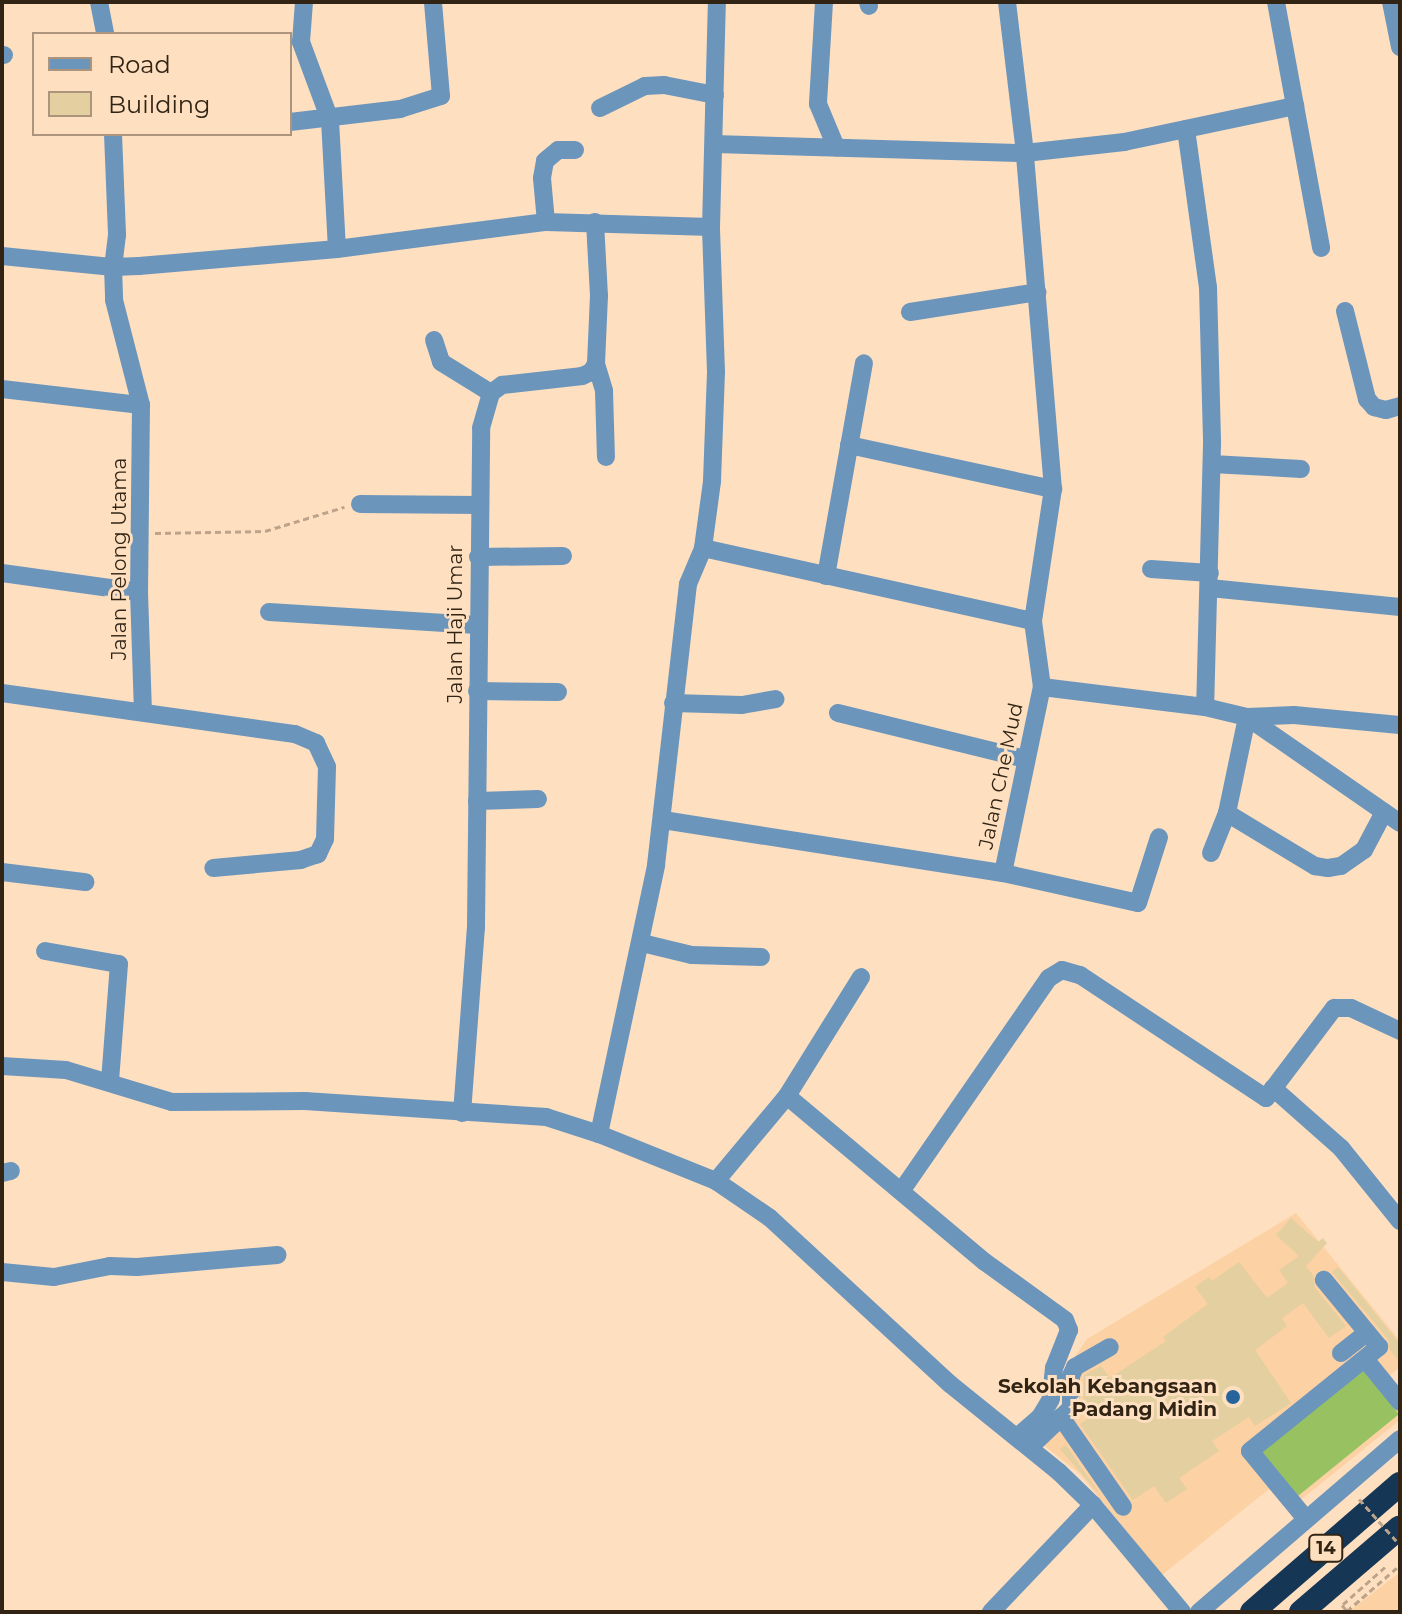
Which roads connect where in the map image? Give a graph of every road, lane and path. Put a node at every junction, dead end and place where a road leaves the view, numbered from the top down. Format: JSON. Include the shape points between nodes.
{"nodes":[{"id":1,"x":99,"y":2,"type":"edge"},
{"id":2,"x":304,"y":2,"type":"edge"},
{"id":3,"x":433,"y":2,"type":"edge"},
{"id":4,"x":717,"y":2,"type":"edge"},
{"id":5,"x":824,"y":2,"type":"edge"},
{"id":6,"x":1007,"y":2,"type":"edge"},
{"id":7,"x":1276,"y":2,"type":"edge"},
{"id":8,"x":1391,"y":2,"type":"edge"},
{"id":9,"x":105,"y":32,"type":"edge"},
{"id":10,"x":1400,"y":47,"type":"edge"},
{"id":11,"x":715,"y":95,"type":"junction"},
{"id":12,"x":1295,"y":106,"type":"junction"},
{"id":13,"x":600,"y":108,"type":"dead end"},
{"id":14,"x":330,"y":120,"type":"junction"},
{"id":15,"x":292,"y":122,"type":"edge"},
{"id":16,"x":1186,"y":129,"type":"junction"},
{"id":17,"x":113,"y":136,"type":"edge"},
{"id":18,"x":715,"y":144,"type":"junction"},
{"id":19,"x":836,"y":147,"type":"junction"},
{"id":20,"x":575,"y":150,"type":"dead end"},
{"id":21,"x":1025,"y":153,"type":"junction"},
{"id":22,"x":546,"y":222,"type":"junction"},
{"id":23,"x":595,"y":222,"type":"junction"},
{"id":24,"x":711,"y":227,"type":"junction"},
{"id":25,"x":1321,"y":248,"type":"dead end"},
{"id":26,"x":337,"y":249,"type":"junction"},
{"id":27,"x":2,"y":256,"type":"edge"},
{"id":28,"x":113,"y":267,"type":"junction"},
{"id":29,"x":1037,"y":292,"type":"junction"},
{"id":30,"x":1345,"y":311,"type":"dead end"},
{"id":31,"x":910,"y":312,"type":"dead end"},
{"id":32,"x":434,"y":340,"type":"dead end"},
{"id":33,"x":864,"y":363,"type":"dead end"},
{"id":34,"x":596,"y":364,"type":"junction"},
{"id":35,"x":2,"y":389,"type":"edge"},
{"id":36,"x":491,"y":393,"type":"junction"},
{"id":37,"x":141,"y":405,"type":"junction"},
{"id":38,"x":1400,"y":406,"type":"edge"},
{"id":39,"x":849,"y":445,"type":"junction"},
{"id":40,"x":606,"y":457,"type":"dead end"},
{"id":41,"x":1212,"y":464,"type":"junction"},
{"id":42,"x":1301,"y":469,"type":"dead end"},
{"id":43,"x":1053,"y":489,"type":"junction"},
{"id":44,"x":360,"y":504,"type":"joint"},
{"id":45,"x":478,"y":505,"type":"junction"},
{"id":46,"x":140,"y":532,"type":"junction"},
{"id":47,"x":703,"y":548,"type":"junction"},
{"id":48,"x":563,"y":556,"type":"dead end"},
{"id":49,"x":478,"y":557,"type":"junction"},
{"id":50,"x":1151,"y":569,"type":"dead end"},
{"id":51,"x":2,"y":573,"type":"edge"},
{"id":52,"x":826,"y":576,"type":"junction"},
{"id":53,"x":1210,"y":581,"type":"junction"},
{"id":54,"x":139,"y":592,"type":"junction"},
{"id":55,"x":1400,"y":607,"type":"edge"},
{"id":56,"x":269,"y":612,"type":"dead end"},
{"id":57,"x":1033,"y":621,"type":"junction"},
{"id":58,"x":477,"y":625,"type":"junction"},
{"id":59,"x":1042,"y":687,"type":"junction"},
{"id":60,"x":477,"y":691,"type":"junction"},
{"id":61,"x":558,"y":692,"type":"dead end"},
{"id":62,"x":2,"y":693,"type":"edge"},
{"id":63,"x":775,"y":699,"type":"dead end"},
{"id":64,"x":673,"y":703,"type":"junction"},
{"id":65,"x":1205,"y":707,"type":"junction"},
{"id":66,"x":143,"y":711,"type":"junction"},
{"id":67,"x":838,"y":713,"type":"dead end"},
{"id":68,"x":1247,"y":717,"type":"junction"},
{"id":69,"x":1400,"y":725,"type":"edge"},
{"id":70,"x":1025,"y":759,"type":"junction"},
{"id":71,"x":538,"y":799,"type":"dead end"},
{"id":72,"x":477,"y":801,"type":"junction"},
{"id":73,"x":1227,"y":813,"type":"junction"},
{"id":74,"x":1392,"y":818,"type":"edge"},
{"id":75,"x":663,"y":820,"type":"junction"},
{"id":76,"x":1159,"y":837,"type":"dead end"},
{"id":77,"x":1211,"y":853,"type":"dead end"},
{"id":78,"x":213,"y":868,"type":"dead end"},
{"id":79,"x":2,"y":872,"type":"edge"},
{"id":80,"x":1003,"y":873,"type":"junction"},
{"id":81,"x":85,"y":882,"type":"dead end"},
{"id":82,"x":642,"y":943,"type":"junction"},
{"id":83,"x":45,"y":951,"type":"dead end"},
{"id":84,"x":761,"y":957,"type":"dead end"},
{"id":85,"x":861,"y":977,"type":"dead end"},
{"id":86,"x":1400,"y":1031,"type":"edge"},
{"id":87,"x":2,"y":1066,"type":"edge"},
{"id":88,"x":110,"y":1081,"type":"junction"},
{"id":89,"x":1273,"y":1088,"type":"junction"},
{"id":90,"x":787,"y":1096,"type":"junction"},
{"id":91,"x":462,"y":1113,"type":"junction"},
{"id":92,"x":599,"y":1134,"type":"junction"},
{"id":93,"x":716,"y":1181,"type":"junction"},
{"id":94,"x":902,"y":1190,"type":"junction"},
{"id":95,"x":1400,"y":1221,"type":"edge"},
{"id":96,"x":277,"y":1255,"type":"dead end"},
{"id":97,"x":2,"y":1272,"type":"edge"},
{"id":98,"x":1324,"y":1280,"type":"dead end"},
{"id":99,"x":1367,"y":1333,"type":"junction"},
{"id":100,"x":1110,"y":1347,"type":"dead end"},
{"id":101,"x":1341,"y":1353,"type":"dead end"},
{"id":102,"x":1365,"y":1359,"type":"junction"},
{"id":103,"x":1400,"y":1402,"type":"edge"},
{"id":104,"x":1061,"y":1417,"type":"junction"},
{"id":105,"x":1400,"y":1439,"type":"edge"},
{"id":106,"x":1023,"y":1442,"type":"junction"},
{"id":107,"x":1400,"y":1484,"type":"edge"},
{"id":108,"x":1359,"y":1499,"type":"dead end"},
{"id":109,"x":1093,"y":1505,"type":"junction"},
{"id":110,"x":1123,"y":1507,"type":"dead end"},
{"id":111,"x":1306,"y":1519,"type":"junction"},
{"id":112,"x":1400,"y":1527,"type":"edge"},
{"id":113,"x":1400,"y":1545,"type":"edge"},
{"id":114,"x":1388,"y":1564,"type":"dead end"},
{"id":115,"x":1400,"y":1565,"type":"edge"},
{"id":116,"x":991,"y":1612,"type":"edge"},
{"id":117,"x":1182,"y":1612,"type":"edge"},
{"id":118,"x":1199,"y":1612,"type":"edge"},
{"id":119,"x":1252,"y":1612,"type":"edge"},
{"id":120,"x":1301,"y":1612,"type":"edge"}],
"edges":[{"from":1,"to":9,"type":"street"},
{"from":2,"to":14,"type":"street","via":[[301,42]]},
{"from":3,"to":14,"type":"street","via":[[441,96],[400,109]]},
{"from":4,"to":11,"type":"street"},
{"from":5,"to":19,"type":"street","via":[[818,104]]},
{"from":6,"to":21,"type":"street"},
{"from":7,"to":12,"type":"street"},
{"from":8,"to":10,"type":"street"},
{"from":11,"to":13,"type":"street","via":[[645,86]]},
{"from":11,"to":18,"type":"street"},
{"from":12,"to":16,"type":"street"},
{"from":12,"to":25,"type":"street"},
{"from":14,"to":15,"type":"street"},
{"from":14,"to":26,"type":"street"},
{"from":16,"to":21,"type":"street"},
{"from":16,"to":41,"type":"street","via":[[1208,287]]},
{"from":17,"to":28,"type":"street","name":"Jalan Pelong Utama"},
{"from":18,"to":19,"type":"street"},
{"from":18,"to":24,"type":"street"},
{"from":19,"to":21,"type":"street"},
{"from":20,"to":22,"type":"street","via":[[558,150],[545,161]]},
{"from":21,"to":29,"type":"street"},
{"from":22,"to":23,"type":"street"},
{"from":22,"to":26,"type":"street"},
{"from":23,"to":24,"type":"street"},
{"from":23,"to":34,"type":"street"},
{"from":24,"to":47,"type":"street","via":[[715,428]]},
{"from":26,"to":28,"type":"street"},
{"from":27,"to":28,"type":"street"},
{"from":28,"to":37,"type":"street","name":"Jalan Pelong Utama","via":[[114,300]]},
{"from":29,"to":31,"type":"street"},
{"from":29,"to":43,"type":"street"},
{"from":30,"to":38,"type":"street","via":[[1367,399],[1386,410]]},
{"from":32,"to":36,"type":"street","via":[[441,362]]},
{"from":33,"to":39,"type":"street"},
{"from":34,"to":36,"type":"street","via":[[582,376],[518,381]]},
{"from":34,"to":40,"type":"street","via":[[604,391]]},
{"from":35,"to":37,"type":"street"},
{"from":36,"to":45,"type":"street","name":"Jalan Haji Umar","via":[[481,428]]},
{"from":37,"to":46,"type":"street","name":"Jalan Pelong Utama"},
{"from":39,"to":43,"type":"street"},
{"from":39,"to":52,"type":"street"},
{"from":41,"to":42,"type":"street"},
{"from":41,"to":53,"type":"street"},
{"from":43,"to":57,"type":"street"},
{"from":44,"to":45,"type":"street"},
{"from":44,"to":46,"type":"path","via":[[265,531]]},
{"from":45,"to":49,"type":"street","name":"Jalan Haji Umar"},
{"from":46,"to":54,"type":"street","name":"Jalan Pelong Utama"},
{"from":47,"to":52,"type":"street"},
{"from":47,"to":64,"type":"street","via":[[688,584]]},
{"from":48,"to":49,"type":"street"},
{"from":49,"to":58,"type":"street","name":"Jalan Haji Umar"},
{"from":50,"to":53,"type":"street"},
{"from":51,"to":54,"type":"street"},
{"from":52,"to":57,"type":"street"},
{"from":53,"to":55,"type":"street"},
{"from":53,"to":65,"type":"street"},
{"from":54,"to":66,"type":"street","name":"Jalan Pelong Utama"},
{"from":56,"to":58,"type":"street"},
{"from":57,"to":59,"type":"street"},
{"from":58,"to":60,"type":"street","name":"Jalan Haji Umar"},
{"from":59,"to":65,"type":"street"},
{"from":59,"to":70,"type":"street","name":"Jalan Che Mud"},
{"from":60,"to":61,"type":"street"},
{"from":60,"to":72,"type":"street","name":"Jalan Haji Umar"},
{"from":62,"to":66,"type":"street"},
{"from":63,"to":64,"type":"street","via":[[742,705]]},
{"from":64,"to":75,"type":"street"},
{"from":65,"to":68,"type":"street"},
{"from":66,"to":78,"type":"street","via":[[306,736],[324,754],[325,839],[318,854]]},
{"from":67,"to":70,"type":"street"},
{"from":68,"to":69,"type":"street","via":[[1294,715]]},
{"from":68,"to":73,"type":"street"},
{"from":68,"to":74,"type":"street"},
{"from":70,"to":80,"type":"street","name":"Jalan Che Mud"},
{"from":71,"to":72,"type":"street"},
{"from":72,"to":91,"type":"street","name":"Jalan Haji Umar","via":[[476,927]]},
{"from":73,"to":74,"type":"street","via":[[1315,866],[1328,868],[1341,866],[1364,850]]},
{"from":73,"to":77,"type":"street"},
{"from":75,"to":80,"type":"street"},
{"from":75,"to":82,"type":"street"},
{"from":76,"to":80,"type":"street","via":[[1138,903]]},
{"from":79,"to":81,"type":"street"},
{"from":82,"to":84,"type":"street","via":[[692,955]]},
{"from":82,"to":92,"type":"street"},
{"from":83,"to":88,"type":"street","via":[[119,964]]},
{"from":85,"to":90,"type":"street"},
{"from":86,"to":89,"type":"street","via":[[1351,1008],[1334,1008]]},
{"from":87,"to":88,"type":"street","via":[[66,1070]]},
{"from":88,"to":91,"type":"street","via":[[172,1102],[305,1101]]},
{"from":89,"to":94,"type":"street","via":[[1266,1098],[1080,975],[1062,970],[1040,990]]},
{"from":89,"to":95,"type":"street","via":[[1341,1148]]},
{"from":90,"to":93,"type":"street"},
{"from":90,"to":94,"type":"street"},
{"from":91,"to":92,"type":"street","via":[[546,1117]]},
{"from":92,"to":93,"type":"street"},
{"from":93,"to":106,"type":"street","via":[[770,1218],[950,1384]]},
{"from":94,"to":106,"type":"street","via":[[985,1262],[1065,1320],[1069,1330],[1054,1368],[1051,1399]]},
{"from":96,"to":97,"type":"street","via":[[110,1266],[54,1277]]},
{"from":98,"to":99,"type":"street"},
{"from":99,"to":101,"type":"street"},
{"from":99,"to":102,"type":"street","via":[[1379,1347]]},
{"from":100,"to":104,"type":"street","via":[[1072,1370],[1071,1408]]},
{"from":102,"to":103,"type":"street"},
{"from":102,"to":111,"type":"street","via":[[1250,1451]]},
{"from":104,"to":106,"type":"street"},
{"from":104,"to":110,"type":"street"},
{"from":105,"to":111,"type":"street"},
{"from":106,"to":109,"type":"street"},
{"from":107,"to":119,"type":"highway","number":"14"},
{"from":108,"to":113,"type":"path","bridge":true},
{"from":109,"to":116,"type":"street"},
{"from":109,"to":117,"type":"street"},
{"from":111,"to":118,"type":"street"},
{"from":112,"to":120,"type":"highway","number":"14"},
{"from":114,"to":115,"type":"path","via":[[1342,1605],[1347,1611]]}]}
